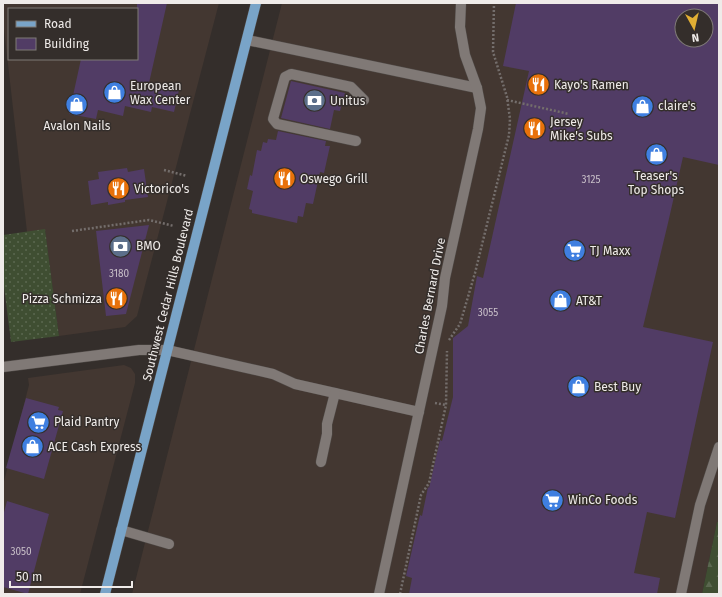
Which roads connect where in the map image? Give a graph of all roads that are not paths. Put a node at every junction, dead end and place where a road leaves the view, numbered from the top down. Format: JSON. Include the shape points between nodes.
{"nodes":[{"id":1,"x":256,"y":3,"type":"edge"},
{"id":2,"x":461,"y":3,"type":"edge"},
{"id":3,"x":246,"y":40,"type":"junction"},
{"id":4,"x":477,"y":88,"type":"junction"},
{"id":5,"x":364,"y":100,"type":"dead end"},
{"id":6,"x":356,"y":141,"type":"dead end"},
{"id":7,"x":167,"y":350,"type":"junction"},
{"id":8,"x":3,"y":367,"type":"edge"},
{"id":9,"x":335,"y":393,"type":"junction"},
{"id":10,"x":419,"y":412,"type":"junction"},
{"id":11,"x":719,"y":447,"type":"edge"},
{"id":12,"x":321,"y":462,"type":"dead end"},
{"id":13,"x":121,"y":530,"type":"junction"},
{"id":14,"x":169,"y":544,"type":"dead end"},
{"id":15,"x":105,"y":594,"type":"edge"},
{"id":16,"x":378,"y":594,"type":"edge"},
{"id":17,"x":681,"y":594,"type":"edge"}],
"edges":[{"from":1,"to":3,"type":"main road","name":"Southwest Cedar Hills Boulevard"},
{"from":2,"to":4,"type":"street","name":"Charles Bernard Drive","via":[[460,27],[465,56]]},
{"from":3,"to":4,"type":"street"},
{"from":3,"to":7,"type":"main road","name":"Southwest Cedar Hills Boulevard"},
{"from":4,"to":10,"type":"street","name":"Charles Bernard Drive","via":[[481,108],[478,129]]},
{"from":5,"to":6,"type":"street","via":[[351,87],[291,74],[285,77],[273,119],[277,124]]},
{"from":7,"to":8,"type":"street","via":[[139,350]]},
{"from":7,"to":9,"type":"street","via":[[273,374],[295,384]]},
{"from":7,"to":13,"type":"main road","name":"Southwest Cedar Hills Boulevard"},
{"from":9,"to":10,"type":"street"},
{"from":9,"to":12,"type":"street"},
{"from":10,"to":16,"type":"street","name":"Charles Bernard Drive"},
{"from":11,"to":17,"type":"street","via":[[700,505]]},
{"from":13,"to":14,"type":"street"},
{"from":13,"to":15,"type":"main road","name":"Southwest Cedar Hills Boulevard"}]}
